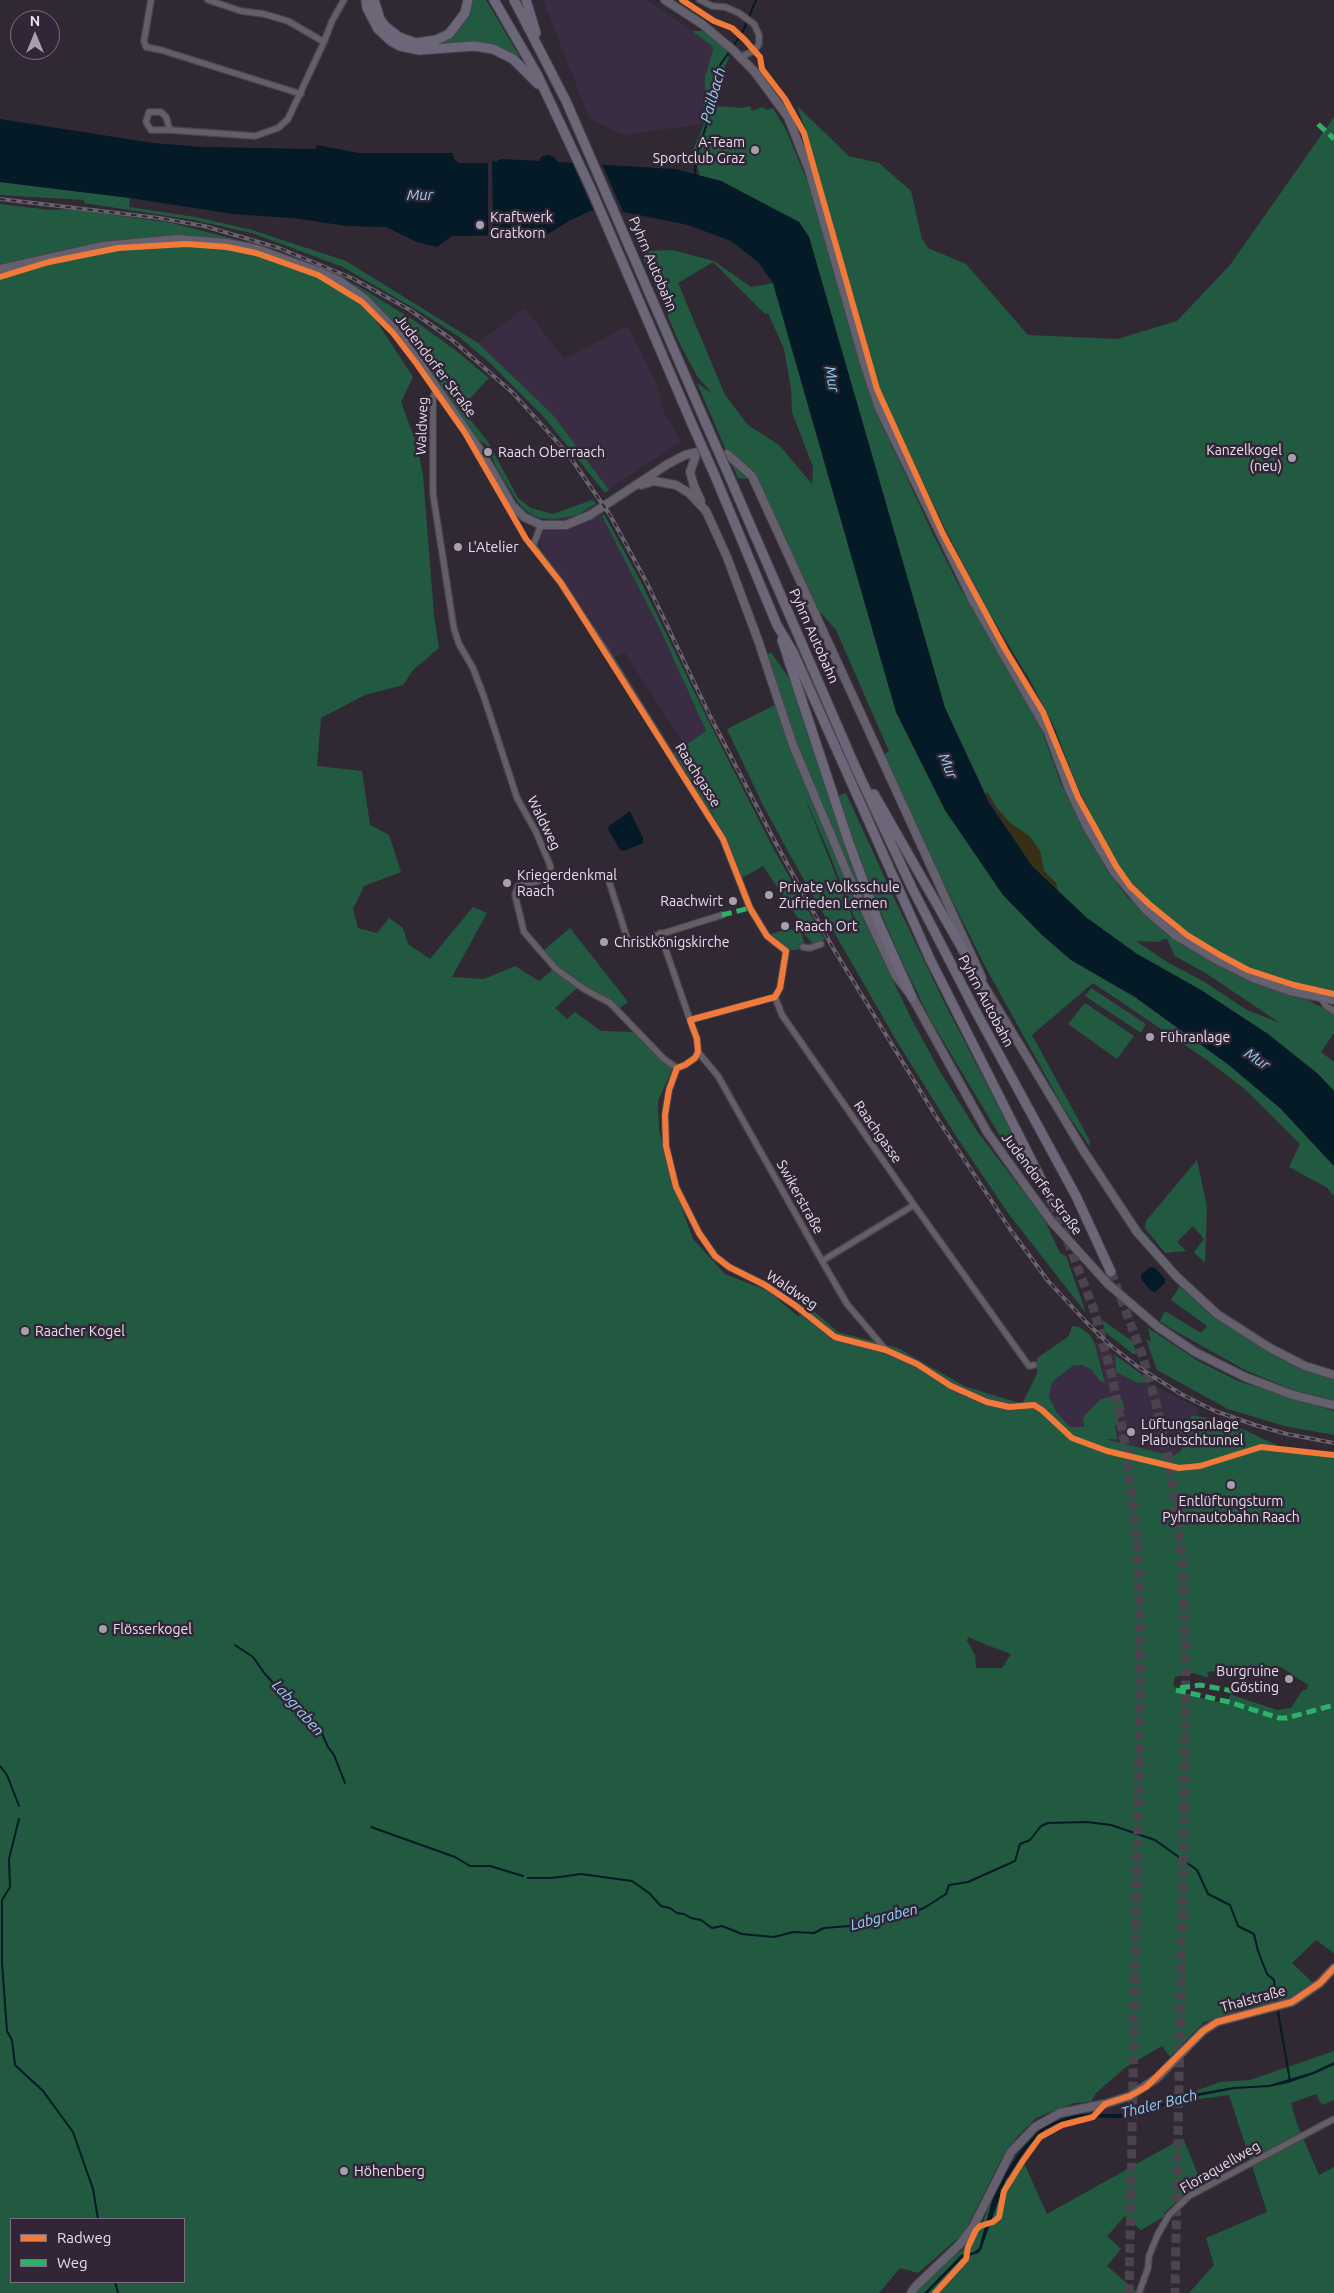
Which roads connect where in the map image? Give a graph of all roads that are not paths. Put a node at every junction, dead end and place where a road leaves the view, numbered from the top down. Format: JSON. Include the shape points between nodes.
{"nodes":[{"id":1,"x":152,"y":0,"type":"edge"},
{"id":2,"x":208,"y":0,"type":"edge"},
{"id":3,"x":344,"y":0,"type":"edge"},
{"id":4,"x":366,"y":0,"type":"edge"},
{"id":5,"x":374,"y":0,"type":"edge"},
{"id":6,"x":468,"y":0,"type":"edge"},
{"id":7,"x":494,"y":0,"type":"edge"},
{"id":8,"x":514,"y":0,"type":"edge"},
{"id":9,"x":526,"y":0,"type":"edge"},
{"id":10,"x":665,"y":0,"type":"edge"},
{"id":11,"x":700,"y":0,"type":"edge"},
{"id":12,"x":718,"y":2,"type":"edge"},
{"id":13,"x":324,"y":42,"type":"junction"},
{"id":14,"x":540,"y":48,"type":"junction"},
{"id":15,"x":740,"y":58,"type":"junction"},
{"id":16,"x":301,"y":94,"type":"junction"},
{"id":17,"x":547,"y":97,"type":"junction"},
{"id":18,"x":170,"y":130,"type":"junction"},
{"id":19,"x":0,"y":269,"type":"edge"},
{"id":20,"x":438,"y":388,"type":"junction"},
{"id":21,"x":727,"y":454,"type":"dead end"},
{"id":22,"x":634,"y":487,"type":"junction"},
{"id":23,"x":706,"y":511,"type":"junction"},
{"id":24,"x":544,"y":526,"type":"junction"},
{"id":25,"x":777,"y":625,"type":"junction"},
{"id":26,"x":843,"y":734,"type":"junction"},
{"id":27,"x":608,"y":878,"type":"dead end"},
{"id":28,"x":722,"y":915,"type":"dead end"},
{"id":29,"x":660,"y":933,"type":"junction"},
{"id":30,"x":821,"y":944,"type":"dead end"},
{"id":31,"x":803,"y":947,"type":"dead end"},
{"id":32,"x":988,"y":994,"type":"junction"},
{"id":33,"x":775,"y":997,"type":"junction"},
{"id":34,"x":912,"y":997,"type":"junction"},
{"id":35,"x":1321,"y":998,"type":"junction"},
{"id":36,"x":1334,"y":1000,"type":"edge"},
{"id":37,"x":1334,"y":1011,"type":"edge"},
{"id":38,"x":690,"y":1020,"type":"junction"},
{"id":39,"x":698,"y":1052,"type":"junction"},
{"id":40,"x":677,"y":1068,"type":"junction"},
{"id":41,"x":1053,"y":1203,"type":"tunnel mouth"},
{"id":42,"x":914,"y":1205,"type":"junction"},
{"id":43,"x":822,"y":1262,"type":"junction"},
{"id":44,"x":1111,"y":1272,"type":"tunnel mouth"},
{"id":45,"x":886,"y":1350,"type":"junction"},
{"id":46,"x":1034,"y":1365,"type":"dead end"},
{"id":47,"x":1334,"y":1375,"type":"edge"},
{"id":48,"x":1334,"y":1405,"type":"edge"},
{"id":49,"x":1042,"y":1410,"type":"dead end"},
{"id":50,"x":1334,"y":1968,"type":"edge"},
{"id":51,"x":1334,"y":2119,"type":"edge"},
{"id":52,"x":911,"y":2293,"type":"edge"},
{"id":53,"x":1139,"y":2293,"type":"edge"}],
"edges":[{"from":1,"to":16,"type":"street","via":[[144,41],[146,47]]},
{"from":2,"to":13,"type":"street","via":[[288,21]]},
{"from":3,"to":13,"type":"street"},
{"from":4,"to":17,"type":"highway","via":[[373,21],[400,46],[419,50],[474,46],[493,48],[513,58]]},
{"from":5,"to":6,"type":"highway","via":[[385,26],[399,37],[416,43],[449,34],[465,13]]},
{"from":7,"to":17,"type":"highway","name":"Pyhrn Autobahn"},
{"from":8,"to":14,"type":"highway","name":"Pyhrn Autobahn"},
{"from":9,"to":14,"type":"highway"},
{"from":10,"to":15,"type":"main road","via":[[702,24]]},
{"from":11,"to":12,"type":"street","via":[[712,6]]},
{"from":12,"to":15,"type":"street","via":[[754,24],[759,35],[759,44],[754,51]]},
{"from":13,"to":16,"type":"street"},
{"from":14,"to":26,"type":"highway","name":"Pyhrn Autobahn","bridge":true},
{"from":15,"to":35,"type":"main road","via":[[778,101],[798,138],[879,408],[972,601],[1048,732],[1069,789],[1114,872],[1146,910],[1184,940],[1253,978]]},
{"from":16,"to":18,"type":"street","via":[[288,119],[266,134],[233,136]]},
{"from":17,"to":25,"type":"highway","name":"Pyhrn Autobahn","bridge":true,"via":[[591,189]]},
{"from":18,"to":18,"type":"street","via":[[161,112],[149,112],[146,122],[151,130]]},
{"from":19,"to":20,"type":"main road","name":"Judendorfer Straße","via":[[82,250],[151,240],[191,239],[257,249],[340,281],[365,299],[400,336]]},
{"from":20,"to":24,"type":"main road","name":"Judendorfer Straße","via":[[512,505],[524,517]]},
{"from":20,"to":40,"type":"street","name":"Waldweg","via":[[433,397],[433,494],[454,629],[484,697],[517,798],[550,865],[551,873],[546,879],[518,886],[515,895],[524,932],[556,969],[610,1003],[664,1059]]},
{"from":21,"to":32,"type":"main road","via":[[752,476]]},
{"from":22,"to":23,"type":"main road","via":[[654,481],[676,485]]},
{"from":22,"to":23,"type":"main road","name":"Judendorfer Straße","via":[[684,455],[697,452],[691,466],[691,479]]},
{"from":22,"to":24,"type":"main road","via":[[574,522]]},
{"from":23,"to":34,"type":"main road","name":"Judendorfer Straße","via":[[758,640],[793,745],[847,873],[896,976]]},
{"from":24,"to":33,"type":"street","name":"Raachgasse","via":[[533,546],[607,653],[723,839],[750,908],[767,936],[786,951],[780,988]]},
{"from":25,"to":34,"type":"highway","via":[[848,840],[877,919]]},
{"from":25,"to":41,"type":"highway","name":"Pyhrn Autobahn","via":[[793,652],[930,959]]},
{"from":26,"to":32,"type":"highway"},
{"from":26,"to":44,"type":"highway","name":"Pyhrn Autobahn","via":[[912,888],[974,1010],[1076,1196]]},
{"from":27,"to":29,"type":"street","via":[[629,944]]},
{"from":28,"to":29,"type":"street"},
{"from":29,"to":38,"type":"street","name":"Swikerstraße"},
{"from":30,"to":31,"type":"street"},
{"from":32,"to":47,"type":"main road","via":[[1137,1232],[1177,1277],[1217,1314],[1270,1348],[1305,1366]]},
{"from":33,"to":38,"type":"street"},
{"from":33,"to":42,"type":"street","name":"Raachgasse","via":[[786,1021]]},
{"from":34,"to":48,"type":"main road","name":"Judendorfer Straße","bridge":true,"via":[[988,1132],[1052,1222],[1108,1284],[1158,1327],[1195,1352],[1245,1377],[1293,1395]]},
{"from":35,"to":36,"type":"main road"},
{"from":35,"to":37,"type":"street"},
{"from":38,"to":39,"type":"street","name":"Swikerstraße"},
{"from":39,"to":40,"type":"street","via":[[695,1058]]},
{"from":39,"to":43,"type":"street","name":"Swikerstraße","via":[[718,1076]]},
{"from":40,"to":45,"type":"street","name":"Waldweg","via":[[665,1115],[666,1146],[676,1187],[704,1242],[729,1267],[765,1285],[835,1337]]},
{"from":42,"to":43,"type":"street"},
{"from":42,"to":46,"type":"street","name":"Raachgasse","via":[[1028,1366]]},
{"from":43,"to":45,"type":"street","name":"Swikerstraße","via":[[847,1304]]},
{"from":45,"to":49,"type":"street","name":"Waldweg","via":[[917,1364],[951,1386],[988,1402],[1009,1407],[1034,1405]]},
{"from":50,"to":52,"type":"main road","name":"Thalstraße","via":[[1320,1983],[1292,2002],[1217,2022],[1203,2031],[1157,2078],[1130,2096],[1060,2113],[1035,2127],[1011,2152],[960,2244]]},
{"from":51,"to":53,"type":"street","name":"Floraquellweg","via":[[1189,2196],[1169,2215],[1158,2234]]}]}
